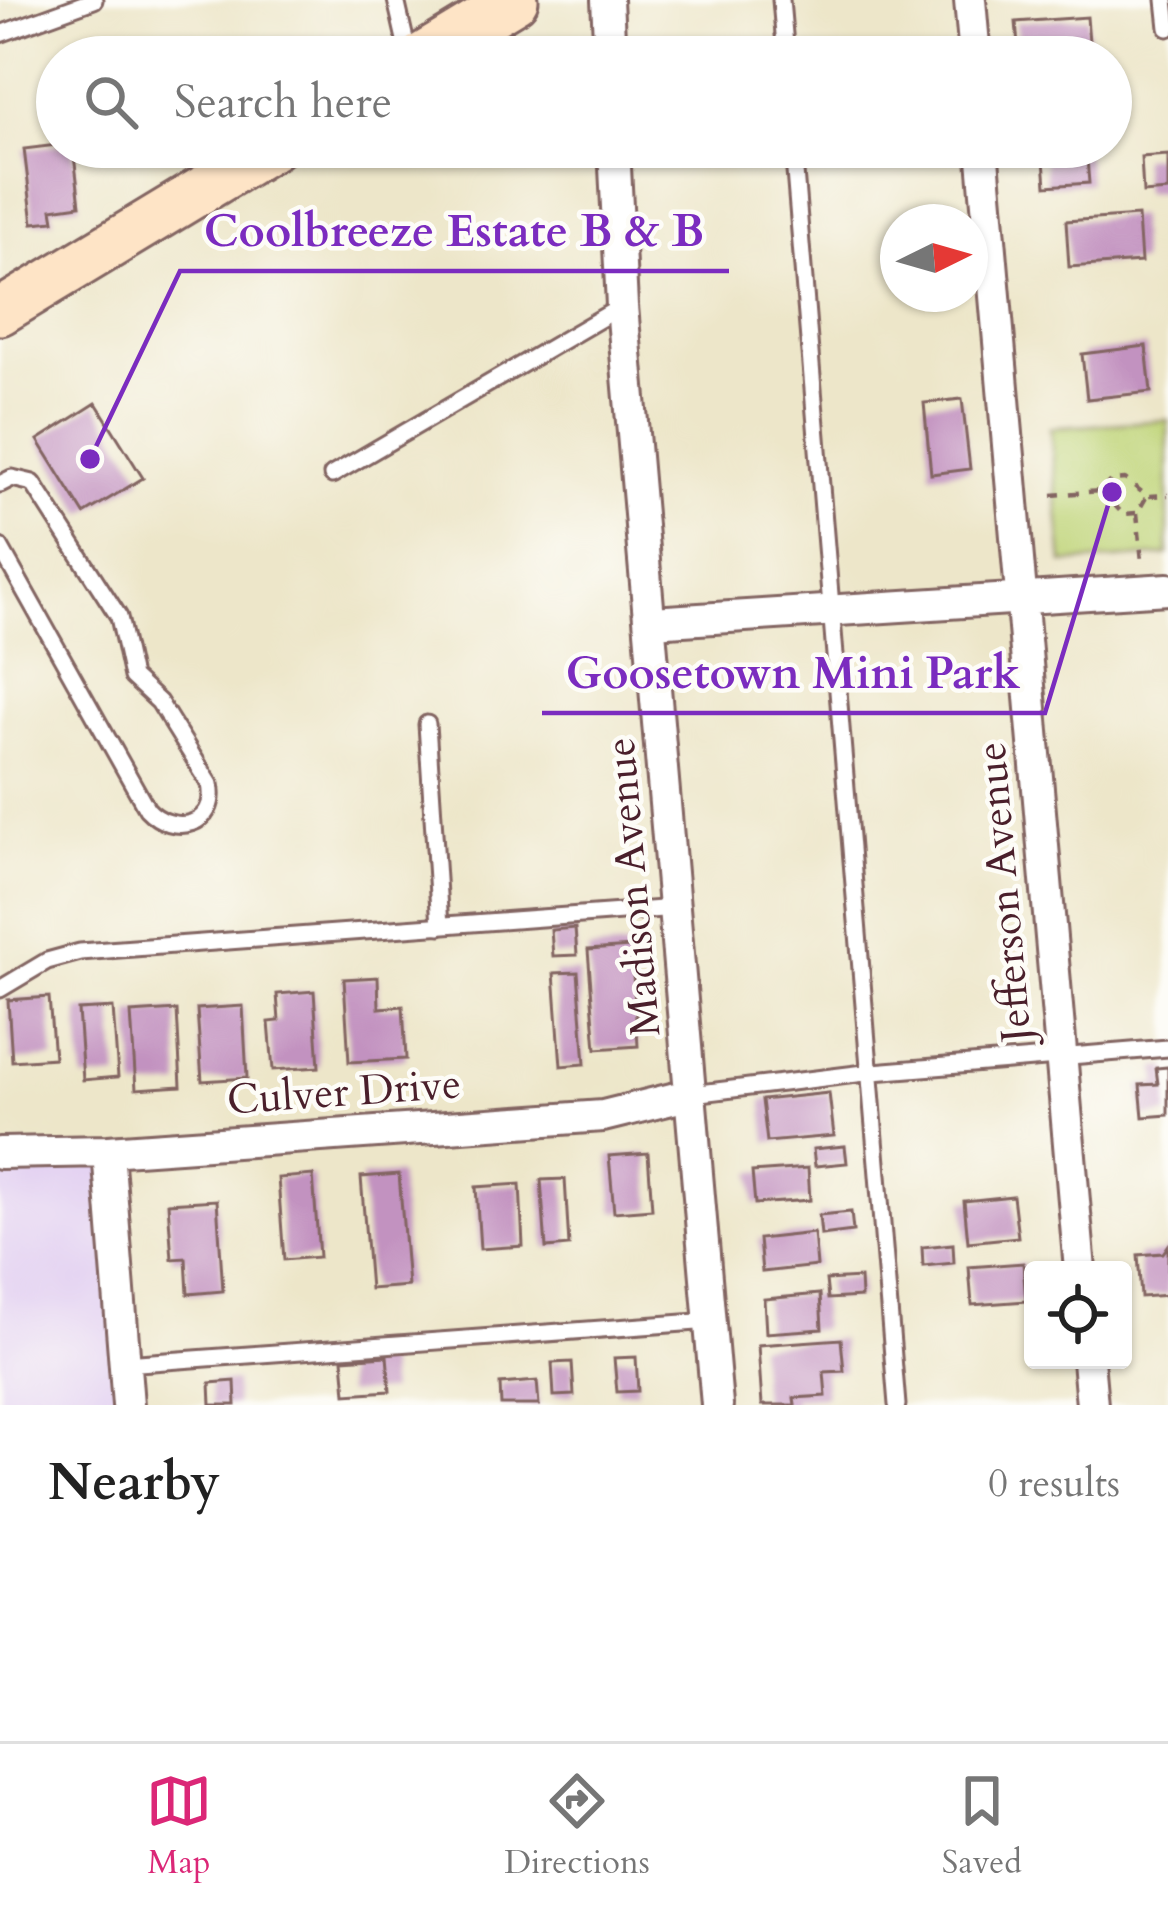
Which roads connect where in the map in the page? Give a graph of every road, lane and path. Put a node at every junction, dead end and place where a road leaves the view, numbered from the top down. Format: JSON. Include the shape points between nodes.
{"nodes":[{"id":1,"x":94,"y":0,"type":"edge"},
{"id":2,"x":396,"y":0,"type":"edge"},
{"id":3,"x":515,"y":0,"type":"edge"},
{"id":4,"x":607,"y":0,"type":"edge"},
{"id":5,"x":781,"y":0,"type":"edge"},
{"id":6,"x":970,"y":0,"type":"edge"},
{"id":7,"x":1166,"y":0,"type":"edge"},
{"id":8,"x":1168,"y":28,"type":"edge"},
{"id":9,"x":0,"y":34,"type":"edge"},
{"id":10,"x":404,"y":36,"type":"edge"},
{"id":11,"x":456,"y":36,"type":"edge"},
{"id":12,"x":609,"y":36,"type":"edge"},
{"id":13,"x":784,"y":36,"type":"edge"},
{"id":14,"x":973,"y":36,"type":"edge"},
{"id":15,"x":236,"y":168,"type":"edge"},
{"id":16,"x":615,"y":168,"type":"edge"},
{"id":17,"x":795,"y":168,"type":"edge"},
{"id":18,"x":984,"y":168,"type":"edge"},
{"id":19,"x":4,"y":300,"type":"edge"},
{"id":20,"x":622,"y":306,"type":"junction"},
{"id":21,"x":332,"y":475,"type":"dead end"},
{"id":22,"x":0,"y":484,"type":"edge"},
{"id":23,"x":1101,"y":490,"type":"junction"},
{"id":24,"x":1168,"y":494,"type":"edge"},
{"id":25,"x":1052,"y":495,"type":"dead end"},
{"id":26,"x":1147,"y":496,"type":"junction"},
{"id":27,"x":1137,"y":513,"type":"junction"},
{"id":28,"x":0,"y":547,"type":"edge"},
{"id":29,"x":1142,"y":562,"type":"dead end"},
{"id":30,"x":1168,"y":589,"type":"edge"},
{"id":31,"x":1021,"y":597,"type":"junction"},
{"id":32,"x":832,"y":610,"type":"junction"},
{"id":33,"x":652,"y":622,"type":"junction"},
{"id":34,"x":428,"y":724,"type":"dead end"},
{"id":35,"x":676,"y":908,"type":"junction"},
{"id":36,"x":440,"y":926,"type":"junction"},
{"id":37,"x":0,"y":989,"type":"edge"},
{"id":38,"x":1168,"y":1048,"type":"edge"},
{"id":39,"x":1061,"y":1054,"type":"junction"},
{"id":40,"x":873,"y":1072,"type":"junction"},
{"id":41,"x":692,"y":1094,"type":"junction"},
{"id":42,"x":108,"y":1151,"type":"junction"},
{"id":43,"x":0,"y":1153,"type":"edge"},
{"id":44,"x":1079,"y":1261,"type":"edge"},
{"id":45,"x":711,"y":1321,"type":"junction"},
{"id":46,"x":124,"y":1364,"type":"junction"},
{"id":47,"x":1089,"y":1369,"type":"edge"},
{"id":48,"x":128,"y":1405,"type":"edge"},
{"id":49,"x":717,"y":1405,"type":"edge"},
{"id":50,"x":897,"y":1405,"type":"edge"},
{"id":51,"x":1092,"y":1405,"type":"edge"}],
"edges":[{"from":1,"to":9,"type":"lane"},
{"from":2,"to":10,"type":"lane"},
{"from":3,"to":11,"type":"street"},
{"from":4,"to":12,"type":"street"},
{"from":5,"to":13,"type":"lane"},
{"from":6,"to":14,"type":"street"},
{"from":7,"to":8,"type":"lane"},
{"from":15,"to":19,"type":"street"},
{"from":16,"to":20,"type":"street","name":"Madison Avenue"},
{"from":17,"to":32,"type":"lane"},
{"from":18,"to":31,"type":"street","name":"Jefferson Avenue"},
{"from":20,"to":21,"type":"lane"},
{"from":20,"to":33,"type":"street","name":"Madison Avenue"},
{"from":22,"to":28,"type":"lane","via":[[33,483],[119,616],[132,677],[159,702],[210,784],[207,813],[172,826],[147,809]]},
{"from":23,"to":25,"type":"path"},
{"from":23,"to":26,"type":"path","via":[[1126,479]]},
{"from":23,"to":27,"type":"path","via":[[1123,514]]},
{"from":24,"to":26,"type":"path"},
{"from":26,"to":27,"type":"path"},
{"from":27,"to":29,"type":"path"},
{"from":30,"to":31,"type":"street"},
{"from":31,"to":32,"type":"street"},
{"from":31,"to":39,"type":"street","name":"Jefferson Avenue"},
{"from":32,"to":33,"type":"street"},
{"from":32,"to":40,"type":"lane"},
{"from":33,"to":35,"type":"street","name":"Madison Avenue"},
{"from":34,"to":36,"type":"lane"},
{"from":35,"to":36,"type":"lane"},
{"from":35,"to":41,"type":"street","name":"Madison Avenue"},
{"from":36,"to":37,"type":"lane","via":[[80,952]]},
{"from":38,"to":39,"type":"lane"},
{"from":39,"to":40,"type":"lane"},
{"from":39,"to":44,"type":"street","name":"Jefferson Avenue"},
{"from":40,"to":41,"type":"lane"},
{"from":40,"to":50,"type":"lane"},
{"from":41,"to":42,"type":"street","name":"Culver Drive","via":[[603,1116]]},
{"from":41,"to":45,"type":"street","name":"Madison Avenue"},
{"from":42,"to":43,"type":"street","name":"Culver Drive"},
{"from":42,"to":46,"type":"street"},
{"from":45,"to":46,"type":"lane"},
{"from":45,"to":49,"type":"street","name":"Madison Avenue"},
{"from":46,"to":48,"type":"street"},
{"from":47,"to":51,"type":"street"}]}
